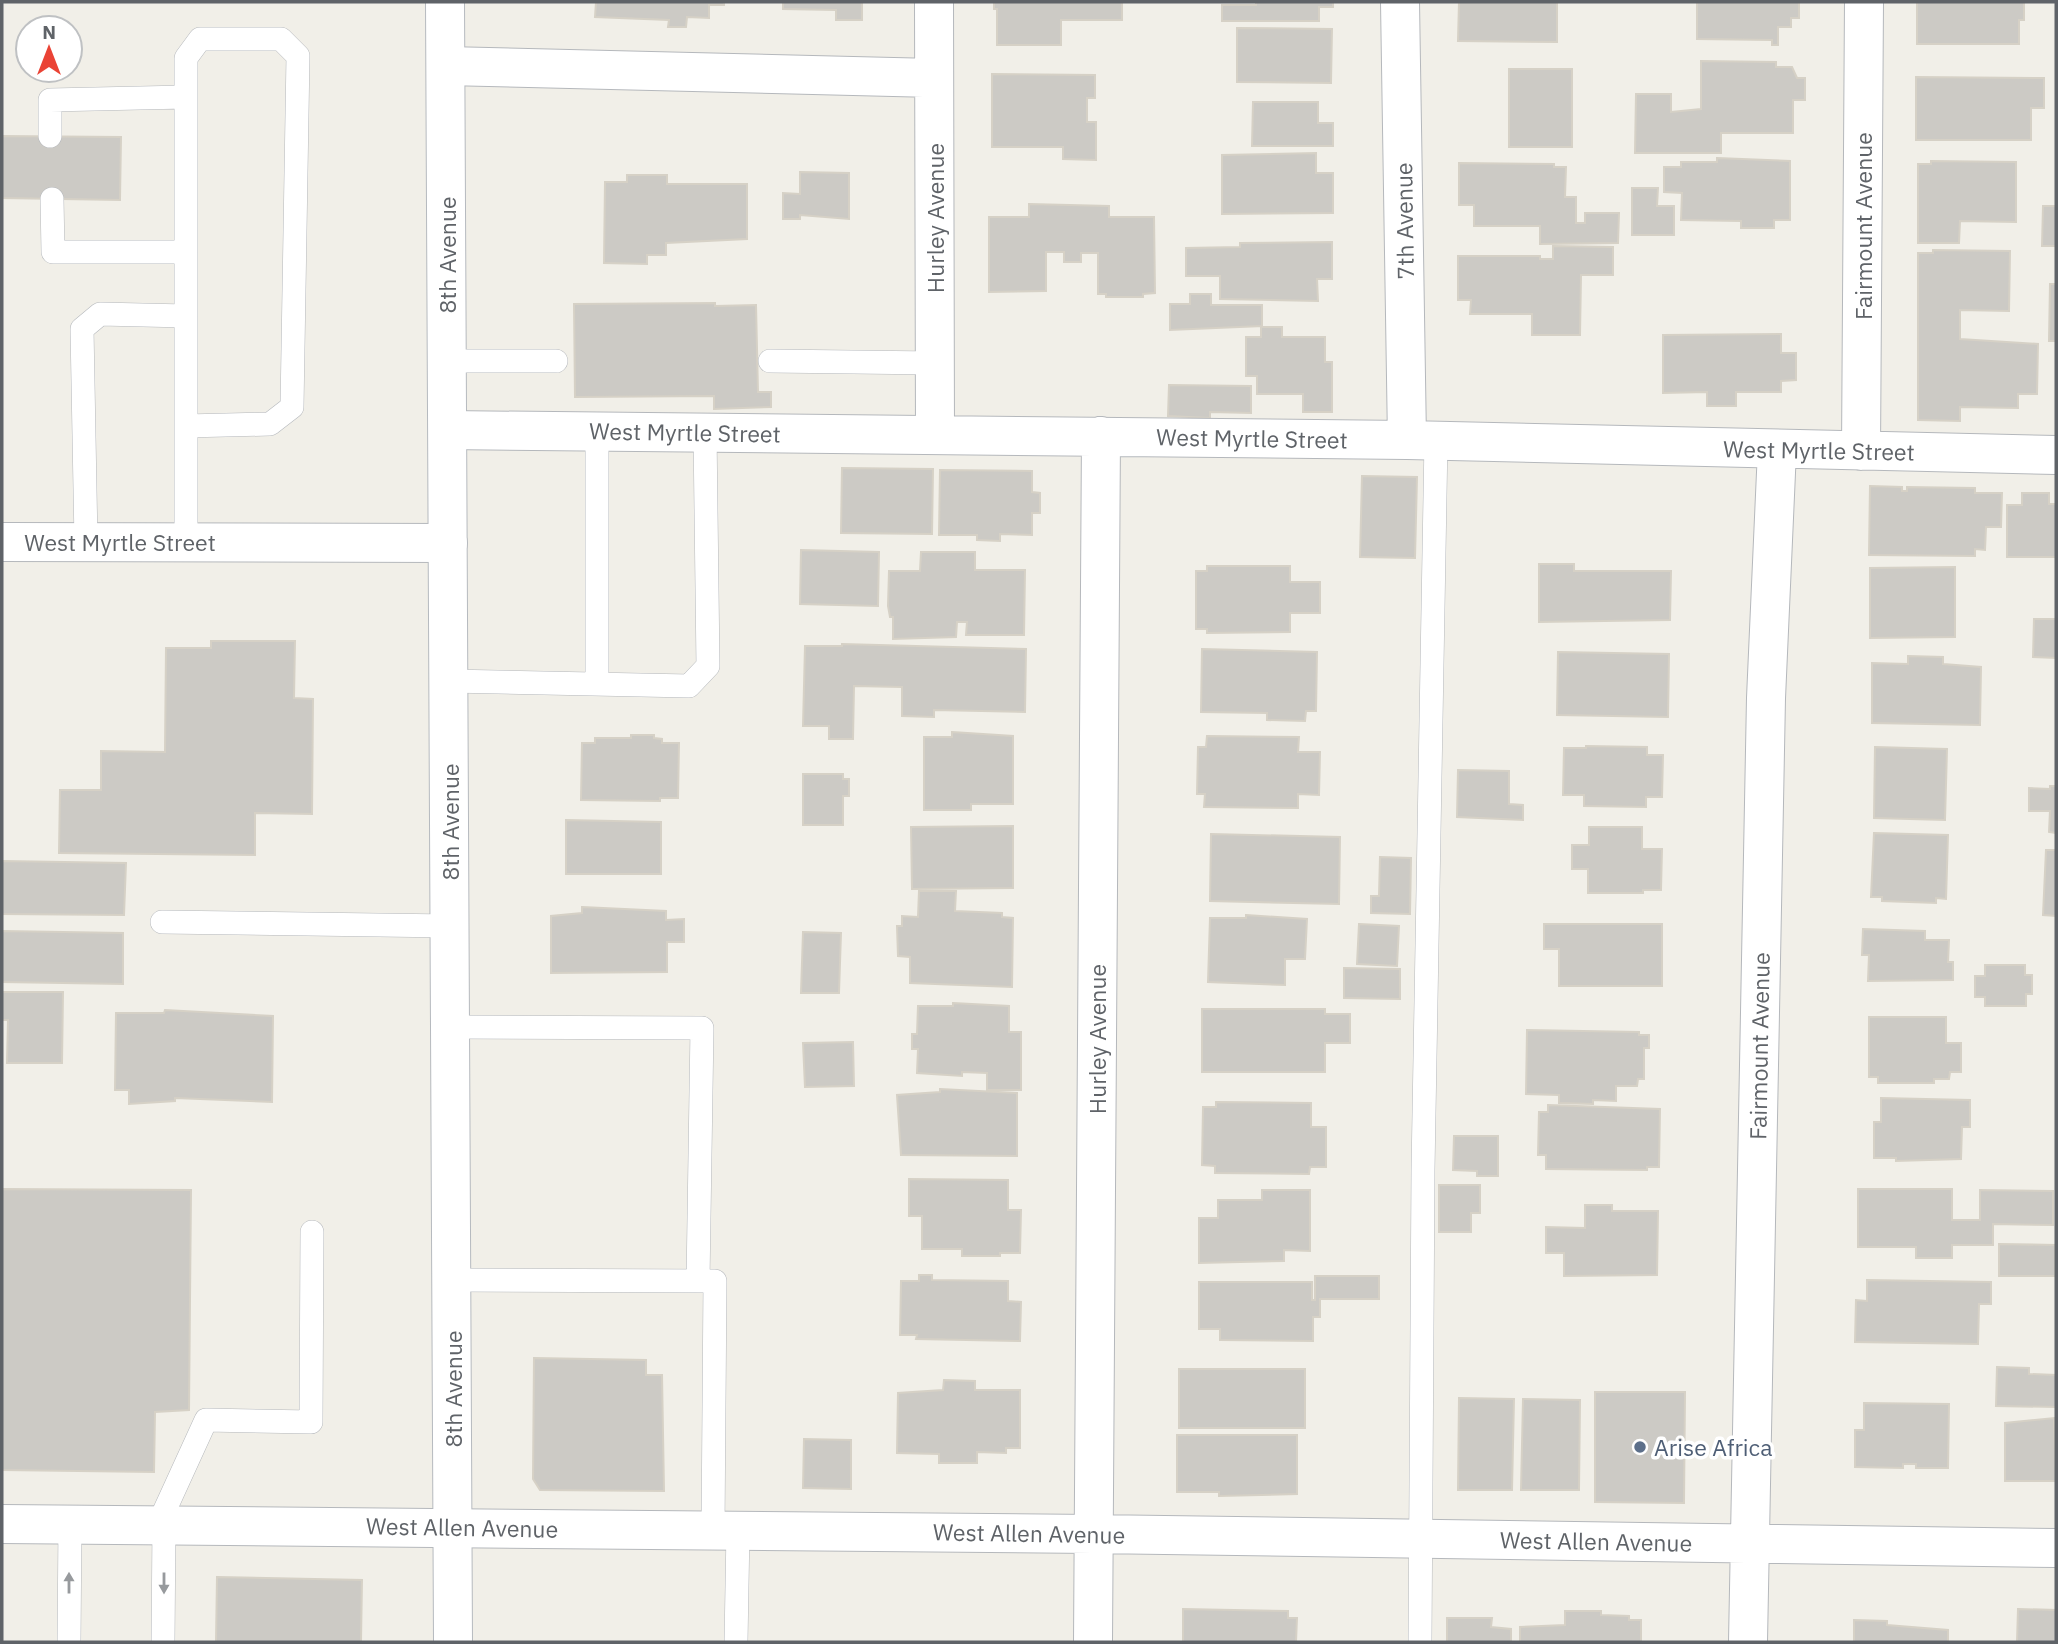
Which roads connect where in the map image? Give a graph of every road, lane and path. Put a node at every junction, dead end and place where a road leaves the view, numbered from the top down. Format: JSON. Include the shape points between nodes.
{"nodes":[{"id":1,"x":445,"y":2,"type":"edge"},
{"id":2,"x":934,"y":2,"type":"edge"},
{"id":3,"x":1400,"y":2,"type":"edge"},
{"id":4,"x":1864,"y":2,"type":"edge"},
{"id":5,"x":446,"y":66,"type":"junction"},
{"id":6,"x":934,"y":78,"type":"junction"},
{"id":7,"x":185,"y":97,"type":"junction"},
{"id":8,"x":50,"y":136,"type":"dead end"},
{"id":9,"x":52,"y":199,"type":"dead end"},
{"id":10,"x":186,"y":252,"type":"junction"},
{"id":11,"x":186,"y":316,"type":"junction"},
{"id":12,"x":447,"y":361,"type":"junction"},
{"id":13,"x":556,"y":361,"type":"dead end"},
{"id":14,"x":770,"y":361,"type":"dead end"},
{"id":15,"x":935,"y":363,"type":"junction"},
{"id":16,"x":186,"y":426,"type":"junction"},
{"id":17,"x":448,"y":430,"type":"junction"},
{"id":18,"x":597,"y":432,"type":"junction"},
{"id":19,"x":705,"y":432,"type":"junction"},
{"id":20,"x":935,"y":435,"type":"junction"},
{"id":21,"x":1101,"y":436,"type":"junction"},
{"id":22,"x":1422,"y":440,"type":"junction"},
{"id":23,"x":1777,"y":450,"type":"junction"},
{"id":24,"x":1861,"y":451,"type":"junction"},
{"id":25,"x":2056,"y":455,"type":"edge"},
{"id":26,"x":2,"y":542,"type":"edge"},
{"id":27,"x":86,"y":542,"type":"junction"},
{"id":28,"x":186,"y":542,"type":"junction"},
{"id":29,"x":448,"y":543,"type":"junction"},
{"id":30,"x":449,"y":681,"type":"junction"},
{"id":31,"x":597,"y":684,"type":"junction"},
{"id":32,"x":162,"y":922,"type":"dead end"},
{"id":33,"x":450,"y":926,"type":"junction"},
{"id":34,"x":451,"y":1027,"type":"junction"},
{"id":35,"x":312,"y":1233,"type":"dead end"},
{"id":36,"x":452,"y":1280,"type":"junction"},
{"id":37,"x":698,"y":1281,"type":"junction"},
{"id":38,"x":2,"y":1524,"type":"edge"},
{"id":39,"x":70,"y":1524,"type":"junction"},
{"id":40,"x":161,"y":1525,"type":"junction"},
{"id":41,"x":453,"y":1527,"type":"junction"},
{"id":42,"x":726,"y":1530,"type":"junction"},
{"id":43,"x":1093,"y":1534,"type":"junction"},
{"id":44,"x":1422,"y":1538,"type":"junction"},
{"id":45,"x":1749,"y":1543,"type":"junction"},
{"id":46,"x":2056,"y":1548,"type":"edge"},
{"id":47,"x":69,"y":1642,"type":"edge"},
{"id":48,"x":163,"y":1642,"type":"edge"},
{"id":49,"x":453,"y":1642,"type":"edge"},
{"id":50,"x":736,"y":1642,"type":"edge"},
{"id":51,"x":1093,"y":1642,"type":"edge"},
{"id":52,"x":1420,"y":1642,"type":"edge"},
{"id":53,"x":1748,"y":1642,"type":"edge"}],
"edges":[{"from":1,"to":5,"type":"street","name":"8th Avenue"},
{"from":2,"to":6,"type":"street","name":"Hurley Avenue"},
{"from":3,"to":22,"type":"street","name":"7th Avenue"},
{"from":4,"to":24,"type":"street","name":"Fairmount Avenue"},
{"from":5,"to":6,"type":"street"},
{"from":5,"to":12,"type":"street","name":"8th Avenue"},
{"from":6,"to":15,"type":"street","name":"Hurley Avenue"},
{"from":7,"to":8,"type":"lane","via":[[50,100]]},
{"from":7,"to":10,"type":"lane"},
{"from":7,"to":16,"type":"lane","via":[[186,58],[200,39],[281,39],[298,56],[292,407],[270,424]]},
{"from":9,"to":10,"type":"lane","via":[[53,251]]},
{"from":10,"to":11,"type":"lane"},
{"from":11,"to":16,"type":"lane"},
{"from":11,"to":27,"type":"lane","via":[[100,314],[82,329]]},
{"from":12,"to":13,"type":"lane"},
{"from":12,"to":17,"type":"street","name":"8th Avenue"},
{"from":14,"to":15,"type":"lane"},
{"from":15,"to":20,"type":"street","name":"Hurley Avenue"},
{"from":16,"to":28,"type":"lane"},
{"from":17,"to":18,"type":"street","name":"West Myrtle Street"},
{"from":17,"to":29,"type":"street","name":"8th Avenue"},
{"from":18,"to":19,"type":"street","name":"West Myrtle Street"},
{"from":18,"to":31,"type":"lane"},
{"from":19,"to":20,"type":"street","name":"West Myrtle Street"},
{"from":19,"to":31,"type":"lane","via":[[708,666],[689,686]]},
{"from":20,"to":21,"type":"street","name":"West Myrtle Street"},
{"from":21,"to":22,"type":"street","name":"West Myrtle Street"},
{"from":21,"to":43,"type":"street","name":"Hurley Avenue"},
{"from":22,"to":23,"type":"street","name":"West Myrtle Street"},
{"from":22,"to":44,"type":"lane"},
{"from":23,"to":24,"type":"street","name":"West Myrtle Street"},
{"from":23,"to":45,"type":"street","name":"Fairmount Avenue","via":[[1766,698]]},
{"from":24,"to":25,"type":"street","name":"West Myrtle Street"},
{"from":26,"to":27,"type":"street","name":"West Myrtle Street"},
{"from":27,"to":28,"type":"street","name":"West Myrtle Street"},
{"from":28,"to":29,"type":"street","name":"West Myrtle Street"},
{"from":29,"to":30,"type":"street","name":"8th Avenue"},
{"from":30,"to":31,"type":"lane"},
{"from":30,"to":33,"type":"street","name":"8th Avenue"},
{"from":32,"to":33,"type":"lane"},
{"from":33,"to":34,"type":"street","name":"8th Avenue"},
{"from":34,"to":36,"type":"street","name":"8th Avenue"},
{"from":34,"to":37,"type":"lane","via":[[702,1028]]},
{"from":35,"to":40,"type":"lane","via":[[311,1422],[206,1420]]},
{"from":36,"to":37,"type":"lane"},
{"from":36,"to":41,"type":"street","name":"8th Avenue"},
{"from":37,"to":42,"type":"lane","via":[[715,1281]]},
{"from":38,"to":39,"type":"street","name":"West Allen Avenue"},
{"from":39,"to":40,"type":"street","name":"West Allen Avenue"},
{"from":47,"to":39,"type":"lane","one_way":true},
{"from":40,"to":41,"type":"street","name":"West Allen Avenue"},
{"from":40,"to":48,"type":"lane","one_way":true},
{"from":41,"to":42,"type":"street","name":"West Allen Avenue"},
{"from":41,"to":49,"type":"street","name":"8th Avenue"},
{"from":42,"to":43,"type":"street","name":"West Allen Avenue"},
{"from":42,"to":50,"type":"lane"},
{"from":43,"to":44,"type":"street","name":"West Allen Avenue"},
{"from":43,"to":51,"type":"street","name":"Hurley Avenue"},
{"from":44,"to":45,"type":"street","name":"West Allen Avenue"},
{"from":44,"to":52,"type":"lane"},
{"from":45,"to":46,"type":"street","name":"West Allen Avenue"},
{"from":45,"to":53,"type":"street","name":"Fairmount Avenue"}]}
